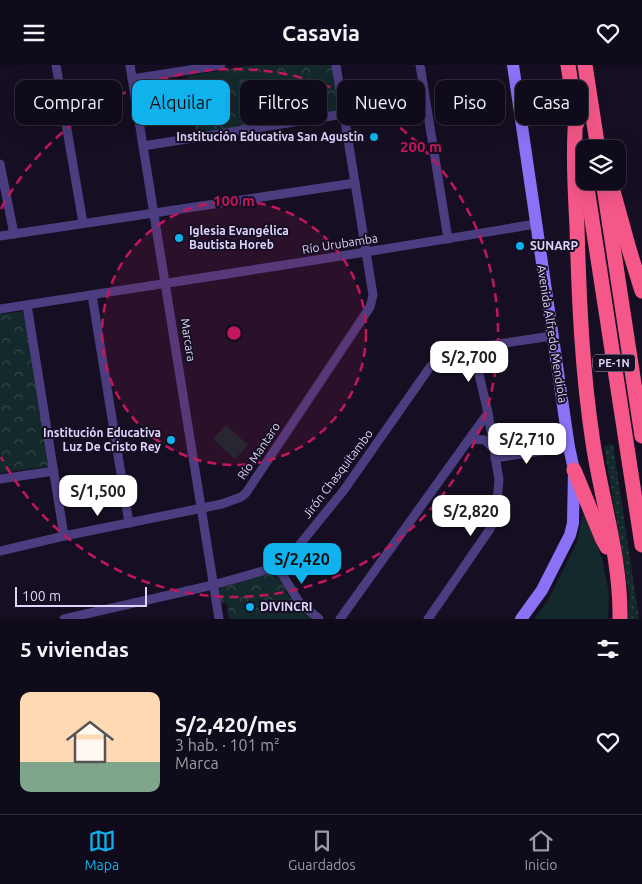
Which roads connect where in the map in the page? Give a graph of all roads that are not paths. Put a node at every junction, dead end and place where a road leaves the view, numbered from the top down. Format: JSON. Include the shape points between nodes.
{"nodes":[{"id":1,"x":56,"y":65,"type":"edge"},
{"id":2,"x":130,"y":65,"type":"edge"},
{"id":3,"x":221,"y":65,"type":"edge"},
{"id":4,"x":336,"y":65,"type":"edge"},
{"id":5,"x":420,"y":65,"type":"edge"},
{"id":6,"x":513,"y":65,"type":"edge"},
{"id":7,"x":568,"y":65,"type":"edge"},
{"id":8,"x":585,"y":65,"type":"edge"},
{"id":9,"x":132,"y":79,"type":"junction"},
{"id":10,"x":338,"y":80,"type":"edge"},
{"id":11,"x":570,"y":80,"type":"edge"},
{"id":12,"x":591,"y":103,"type":"junction"},
{"id":13,"x":337,"y":115,"type":"edge"},
{"id":14,"x":346,"y":125,"type":"edge"},
{"id":15,"x":575,"y":125,"type":"edge"},
{"id":16,"x":578,"y":125,"type":"edge"},
{"id":17,"x":580,"y":140,"type":"edge"},
{"id":18,"x":597,"y":140,"type":"edge"},
{"id":19,"x":600,"y":140,"type":"edge"},
{"id":20,"x":143,"y":146,"type":"junction"},
{"id":21,"x":0,"y":164,"type":"edge"},
{"id":22,"x":354,"y":183,"type":"junction"},
{"id":23,"x":587,"y":190,"type":"edge"},
{"id":24,"x":604,"y":190,"type":"edge"},
{"id":25,"x":613,"y":190,"type":"edge"},
{"id":26,"x":154,"y":213,"type":"junction"},
{"id":27,"x":83,"y":223,"type":"junction"},
{"id":28,"x":535,"y":224,"type":"junction"},
{"id":29,"x":14,"y":234,"type":"junction"},
{"id":30,"x":0,"y":236,"type":"edge"},
{"id":31,"x":448,"y":239,"type":"junction"},
{"id":32,"x":367,"y":253,"type":"junction"},
{"id":33,"x":166,"y":283,"type":"junction"},
{"id":34,"x":642,"y":291,"type":"edge"},
{"id":35,"x":92,"y":295,"type":"junction"},
{"id":36,"x":27,"y":305,"type":"junction"},
{"id":37,"x":0,"y":309,"type":"edge"},
{"id":38,"x":552,"y":335,"type":"junction"},
{"id":39,"x":473,"y":348,"type":"junction"},
{"id":40,"x":488,"y":413,"type":"junction"},
{"id":41,"x":642,"y":436,"type":"edge"},
{"id":42,"x":468,"y":441,"type":"junction"},
{"id":43,"x":569,"y":447,"type":"junction"},
{"id":44,"x":493,"y":448,"type":"junction"},
{"id":45,"x":494,"y":458,"type":"junction"},
{"id":46,"x":574,"y":470,"type":"junction"},
{"id":47,"x":54,"y":471,"type":"junction"},
{"id":48,"x":0,"y":479,"type":"edge"},
{"id":49,"x":202,"y":509,"type":"junction"},
{"id":50,"x":129,"y":523,"type":"junction"},
{"id":51,"x":64,"y":536,"type":"junction"},
{"id":52,"x":642,"y":545,"type":"edge"},
{"id":53,"x":0,"y":551,"type":"edge"},
{"id":54,"x":616,"y":561,"type":"junction"},
{"id":55,"x":273,"y":568,"type":"junction"},
{"id":56,"x":213,"y":585,"type":"junction"},
{"id":57,"x":64,"y":619,"type":"edge"},
{"id":58,"x":219,"y":619,"type":"edge"},
{"id":59,"x":319,"y":619,"type":"edge"},
{"id":60,"x":340,"y":619,"type":"edge"},
{"id":61,"x":428,"y":619,"type":"edge"},
{"id":62,"x":521,"y":619,"type":"edge"},
{"id":63,"x":620,"y":619,"type":"edge"}],
"edges":[{"from":1,"to":27,"type":"street"},
{"from":2,"to":9,"type":"street","name":"Marcara"},
{"from":3,"to":9,"type":"street"},
{"from":4,"to":10,"type":"street","name":"Río Mantaro"},
{"from":5,"to":31,"type":"street"},
{"from":6,"to":28,"type":"main road","name":"Avenida Alfredo Mendiola"},
{"from":7,"to":11,"type":"highway"},
{"from":8,"to":12,"type":"highway"},
{"from":9,"to":20,"type":"street","name":"Marcara"},
{"from":12,"to":18,"type":"highway"},
{"from":12,"to":19,"type":"highway"},
{"from":13,"to":20,"type":"street"},
{"from":14,"to":22,"type":"street","name":"Río Mantaro"},
{"from":15,"to":54,"type":"highway","via":[[573,168],[584,368],[599,478]]},
{"from":16,"to":17,"type":"highway"},
{"from":20,"to":26,"type":"street","name":"Marcara"},
{"from":21,"to":29,"type":"street"},
{"from":22,"to":26,"type":"street"},
{"from":22,"to":32,"type":"street","name":"Río Mantaro"},
{"from":23,"to":52,"type":"highway","number":"PE-1N"},
{"from":24,"to":41,"type":"highway","number":"PE-1N"},
{"from":25,"to":34,"type":"highway"},
{"from":26,"to":27,"type":"street"},
{"from":26,"to":33,"type":"street","name":"Marcara"},
{"from":27,"to":29,"type":"street"},
{"from":28,"to":31,"type":"street","name":"Río Urubamba"},
{"from":28,"to":38,"type":"main road","name":"Avenida Alfredo Mendiola"},
{"from":29,"to":30,"type":"street"},
{"from":31,"to":32,"type":"street","name":"Río Urubamba"},
{"from":32,"to":33,"type":"street","name":"Río Urubamba"},
{"from":32,"to":49,"type":"street","name":"Río Mantaro","via":[[373,295],[370,307],[246,493],[233,501]]},
{"from":33,"to":35,"type":"street","name":"Río Urubamba"},
{"from":33,"to":49,"type":"street","name":"Marcara"},
{"from":35,"to":36,"type":"street","name":"Río Urubamba"},
{"from":35,"to":50,"type":"street"},
{"from":36,"to":37,"type":"street","name":"Río Urubamba"},
{"from":36,"to":47,"type":"street"},
{"from":38,"to":39,"type":"street","name":"Jirón Chasquitambo"},
{"from":38,"to":43,"type":"main road","name":"Avenida Alfredo Mendiola"},
{"from":39,"to":40,"type":"street"},
{"from":39,"to":55,"type":"street","name":"Jirón Chasquitambo","via":[[448,353],[430,367],[344,490],[293,554]]},
{"from":40,"to":42,"type":"street"},
{"from":40,"to":44,"type":"street"},
{"from":42,"to":44,"type":"street","via":[[485,440]]},
{"from":42,"to":60,"type":"street"},
{"from":43,"to":45,"type":"street"},
{"from":43,"to":46,"type":"main road","name":"Avenida Alfredo Mendiola"},
{"from":44,"to":45,"type":"street"},
{"from":45,"to":61,"type":"street","via":[[498,499],[490,529]]},
{"from":46,"to":54,"type":"highway","via":[[602,538]]},
{"from":46,"to":62,"type":"main road","name":"Avenida Alfredo Mendiola","via":[[570,535],[542,590]]},
{"from":47,"to":48,"type":"street"},
{"from":47,"to":51,"type":"street"},
{"from":49,"to":50,"type":"street","name":"Río Mantaro"},
{"from":49,"to":56,"type":"street","name":"Marcara"},
{"from":50,"to":51,"type":"street","name":"Río Mantaro"},
{"from":51,"to":53,"type":"street","name":"Río Mantaro"},
{"from":54,"to":63,"type":"highway"},
{"from":55,"to":56,"type":"street","name":"Jirón Chasquitambo"},
{"from":55,"to":59,"type":"street","via":[[282,574],[299,602]]},
{"from":56,"to":57,"type":"street","name":"Jirón Chasquitambo"},
{"from":56,"to":58,"type":"street","name":"Marcara"}]}
